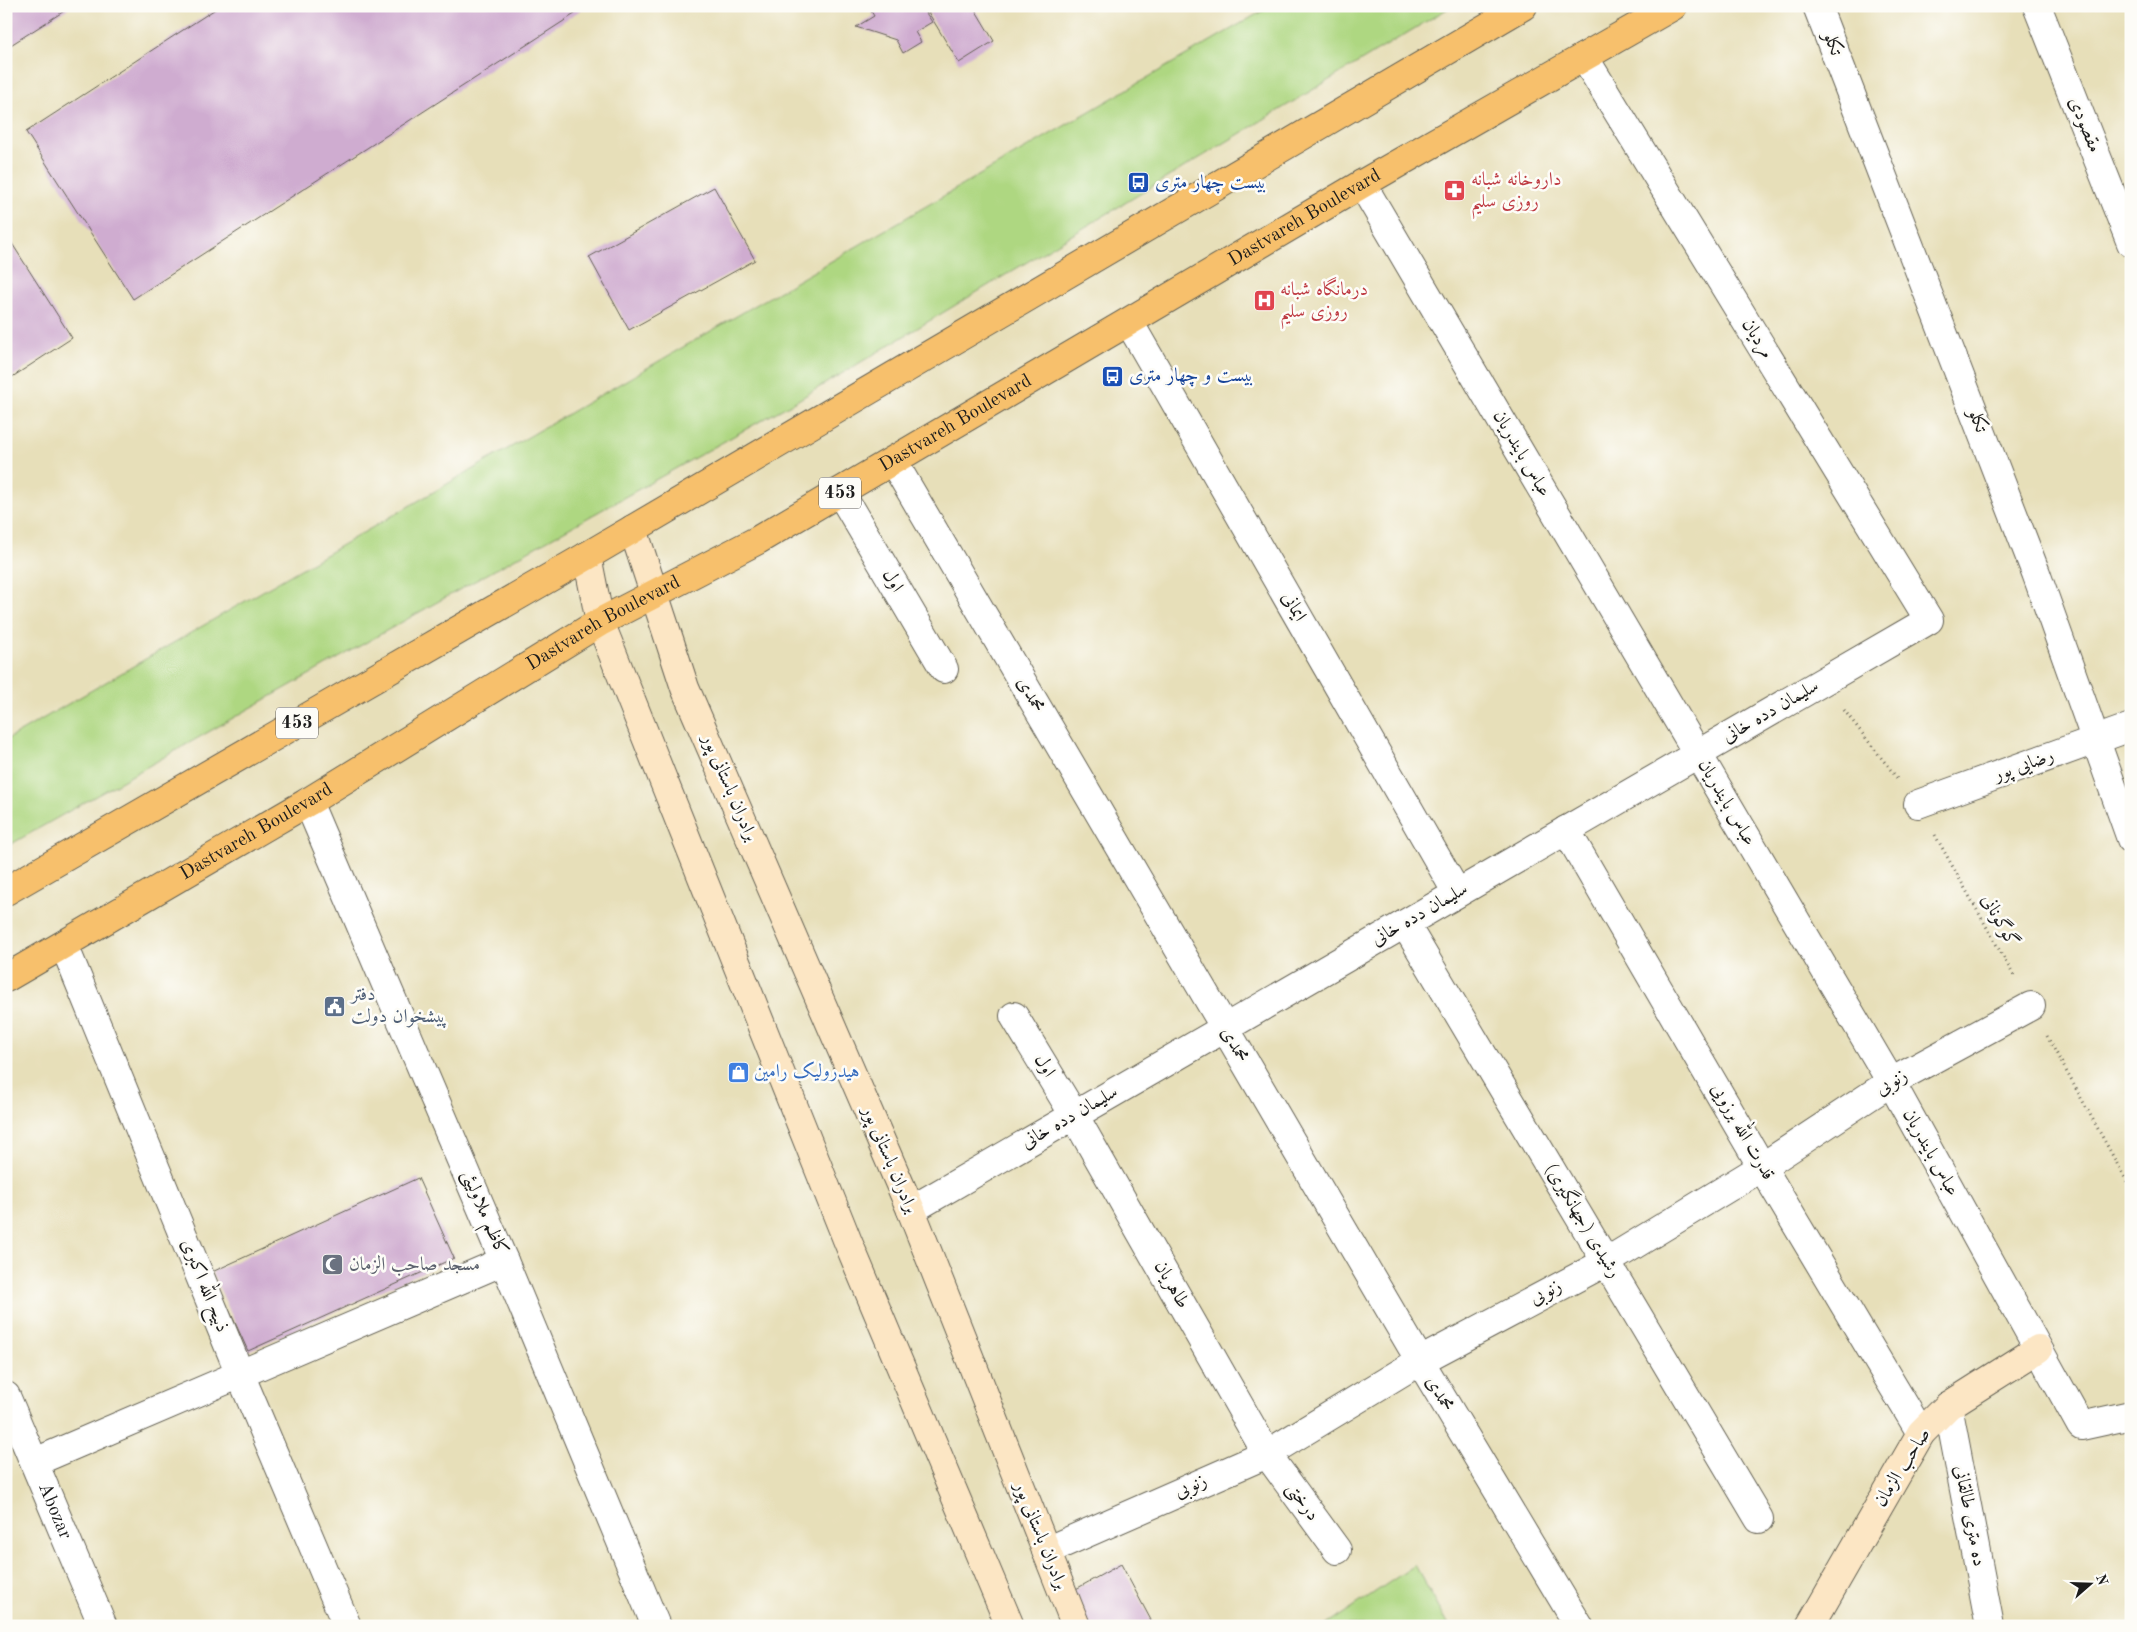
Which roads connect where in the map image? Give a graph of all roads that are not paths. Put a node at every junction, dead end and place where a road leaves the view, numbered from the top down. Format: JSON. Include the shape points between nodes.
{"nodes":[{"id":1,"x":1523,"y":6,"type":"edge"},
{"id":2,"x":1674,"y":6,"type":"edge"},
{"id":3,"x":1817,"y":6,"type":"edge"},
{"id":4,"x":2037,"y":6,"type":"edge"},
{"id":5,"x":1584,"y":57,"type":"junction"},
{"id":6,"x":1362,"y":184,"type":"junction"},
{"id":7,"x":2131,"y":243,"type":"edge"},
{"id":8,"x":1129,"y":322,"type":"junction"},
{"id":9,"x":893,"y":461,"type":"junction"},
{"id":10,"x":840,"y":492,"type":"junction"},
{"id":11,"x":633,"y":529,"type":"junction"},
{"id":12,"x":587,"y":556,"type":"junction"},
{"id":13,"x":656,"y":593,"type":"junction"},
{"id":14,"x":1929,"y":620,"type":"joint"},
{"id":15,"x":600,"y":622,"type":"junction"},
{"id":16,"x":944,"y":669,"type":"dead end"},
{"id":17,"x":2131,"y":727,"type":"edge"},
{"id":18,"x":2095,"y":740,"type":"junction"},
{"id":19,"x":1698,"y":754,"type":"junction"},
{"id":20,"x":308,"y":802,"type":"junction"},
{"id":21,"x":1918,"y":804,"type":"road end"},
{"id":22,"x":1566,"y":830,"type":"junction"},
{"id":23,"x":2131,"y":839,"type":"edge"},
{"id":24,"x":6,"y":891,"type":"edge"},
{"id":25,"x":1457,"y":893,"type":"junction"},
{"id":26,"x":1405,"y":924,"type":"junction"},
{"id":27,"x":64,"y":946,"type":"junction"},
{"id":28,"x":6,"y":978,"type":"edge"},
{"id":29,"x":2031,"y":1006,"type":"road end"},
{"id":30,"x":1014,"y":1016,"type":"dead end"},
{"id":31,"x":1224,"y":1028,"type":"junction"},
{"id":32,"x":1891,"y":1082,"type":"junction"},
{"id":33,"x":1074,"y":1115,"type":"junction"},
{"id":34,"x":1762,"y":1167,"type":"junction"},
{"id":35,"x":911,"y":1210,"type":"junction"},
{"id":36,"x":504,"y":1261,"type":"junction"},
{"id":37,"x":1606,"y":1262,"type":"junction"},
{"id":38,"x":2038,"y":1349,"type":"junction"},
{"id":39,"x":1420,"y":1361,"type":"junction"},
{"id":40,"x":240,"y":1374,"type":"junction"},
{"id":41,"x":6,"y":1396,"type":"edge"},
{"id":42,"x":1948,"y":1406,"type":"junction"},
{"id":43,"x":2131,"y":1415,"type":"edge"},
{"id":44,"x":1921,"y":1433,"type":"junction"},
{"id":45,"x":1267,"y":1454,"type":"junction"},
{"id":46,"x":35,"y":1462,"type":"junction"},
{"id":47,"x":1759,"y":1519,"type":"dead end"},
{"id":48,"x":1337,"y":1550,"type":"dead end"},
{"id":49,"x":1046,"y":1551,"type":"junction"},
{"id":50,"x":103,"y":1626,"type":"edge"},
{"id":51,"x":347,"y":1626,"type":"edge"},
{"id":52,"x":656,"y":1626,"type":"edge"},
{"id":53,"x":1010,"y":1626,"type":"edge"},
{"id":54,"x":1076,"y":1626,"type":"edge"},
{"id":55,"x":1579,"y":1626,"type":"edge"},
{"id":56,"x":1810,"y":1626,"type":"edge"},
{"id":57,"x":1990,"y":1626,"type":"edge"}],
"edges":[{"from":1,"to":11,"type":"main road","number":"453"},
{"from":2,"to":5,"type":"main road","name":"Dastvareh Boulevard","number":"453"},
{"from":3,"to":18,"type":"street","name":"تکلو","via":[[2036,573]]},
{"from":4,"to":7,"type":"street","name":"مقصودی"},
{"from":5,"to":6,"type":"main road","name":"Dastvareh Boulevard","number":"453"},
{"from":5,"to":14,"type":"street","name":"مردیان"},
{"from":6,"to":8,"type":"main road","name":"Dastvareh Boulevard","number":"453"},
{"from":6,"to":19,"type":"street","name":"عباس بایندریان"},
{"from":8,"to":9,"type":"main road","name":"Dastvareh Boulevard","number":"453"},
{"from":8,"to":25,"type":"street","name":"ایمانی"},
{"from":9,"to":10,"type":"main road","name":"Dastvareh Boulevard","number":"453"},
{"from":9,"to":31,"type":"street","name":"محمدی"},
{"from":10,"to":13,"type":"main road","name":"Dastvareh Boulevard","number":"453","via":[[758,540]]},
{"from":10,"to":16,"type":"street","name":"اول"},
{"from":11,"to":12,"type":"main road","number":"453"},
{"from":11,"to":13,"type":"street","name":"برادران باستانی پور"},
{"from":12,"to":15,"type":"street"},
{"from":12,"to":24,"type":"main road","number":"453"},
{"from":13,"to":15,"type":"main road","name":"Dastvareh Boulevard","number":"453"},
{"from":13,"to":35,"type":"street","name":"برادران باستانی پور","via":[[685,688]]},
{"from":14,"to":19,"type":"street","name":"سلیمان دده خانی"},
{"from":15,"to":20,"type":"main road","name":"Dastvareh Boulevard","number":"453"},
{"from":15,"to":53,"type":"street","via":[[848,1242]]},
{"from":17,"to":18,"type":"street","name":"رضایی پور"},
{"from":18,"to":21,"type":"street","name":"رضایی پور"},
{"from":18,"to":23,"type":"street","name":"تکلو"},
{"from":19,"to":22,"type":"street","name":"سلیمان دده خانی"},
{"from":19,"to":32,"type":"street","name":"عباس بایندریان"},
{"from":20,"to":27,"type":"main road","name":"Dastvareh Boulevard","number":"453"},
{"from":20,"to":36,"type":"street","name":"کاظم ملاولیئی"},
{"from":22,"to":25,"type":"street","name":"سلیمان دده خانی"},
{"from":22,"to":34,"type":"street","name":"قدرت الله برزویی"},
{"from":25,"to":26,"type":"street","name":"سلیمان دده خانی"},
{"from":26,"to":31,"type":"street","name":"سلیمان دده خانی"},
{"from":26,"to":37,"type":"street","name":"رشیدی (جهانگیری)"},
{"from":27,"to":28,"type":"main road","name":"Dastvareh Boulevard","number":"453"},
{"from":27,"to":40,"type":"street","name":"ذبیح الله اکبری"},
{"from":29,"to":32,"type":"street","name":"زنوبی"},
{"from":30,"to":33,"type":"street","name":"اول"},
{"from":31,"to":33,"type":"street","name":"سلیمان دده خانی"},
{"from":31,"to":39,"type":"street","name":"محمدی"},
{"from":32,"to":34,"type":"street","name":"زنوبی"},
{"from":32,"to":38,"type":"street","name":"عباس بایندریان"},
{"from":33,"to":35,"type":"street","name":"سلیمان دده خانی"},
{"from":33,"to":45,"type":"street","name":"طاهریان"},
{"from":34,"to":37,"type":"street","name":"زنوبی"},
{"from":34,"to":44,"type":"street","name":"قدرت الله برزویی"},
{"from":35,"to":49,"type":"street","name":"برادران باستانی پور"},
{"from":36,"to":40,"type":"street"},
{"from":36,"to":52,"type":"street","name":"کاظم ملاولیئی"},
{"from":37,"to":39,"type":"street","name":"زنوبی"},
{"from":37,"to":47,"type":"street","name":"رشیدی (جهانگیری)"},
{"from":38,"to":42,"type":"street","name":"صاحب الزمان"},
{"from":38,"to":43,"type":"street","name":"عباس بایندریان","via":[[2081,1426]]},
{"from":39,"to":45,"type":"street","name":"زنوبی"},
{"from":39,"to":55,"type":"street","name":"محمدی"},
{"from":40,"to":46,"type":"street"},
{"from":40,"to":51,"type":"street","name":"ذبیح الله اکبری"},
{"from":41,"to":46,"type":"street","name":"Abozar"},
{"from":42,"to":44,"type":"street","name":"صاحب الزمان"},
{"from":42,"to":57,"type":"street","name":"ده متری طالقانی"},
{"from":44,"to":56,"type":"street","name":"صاحب الزمان"},
{"from":45,"to":48,"type":"street","name":"درختی"},
{"from":45,"to":49,"type":"street","name":"زنوبی"},
{"from":46,"to":50,"type":"street","name":"Abozar"},
{"from":49,"to":54,"type":"street","name":"برادران باستانی پور"}]}
